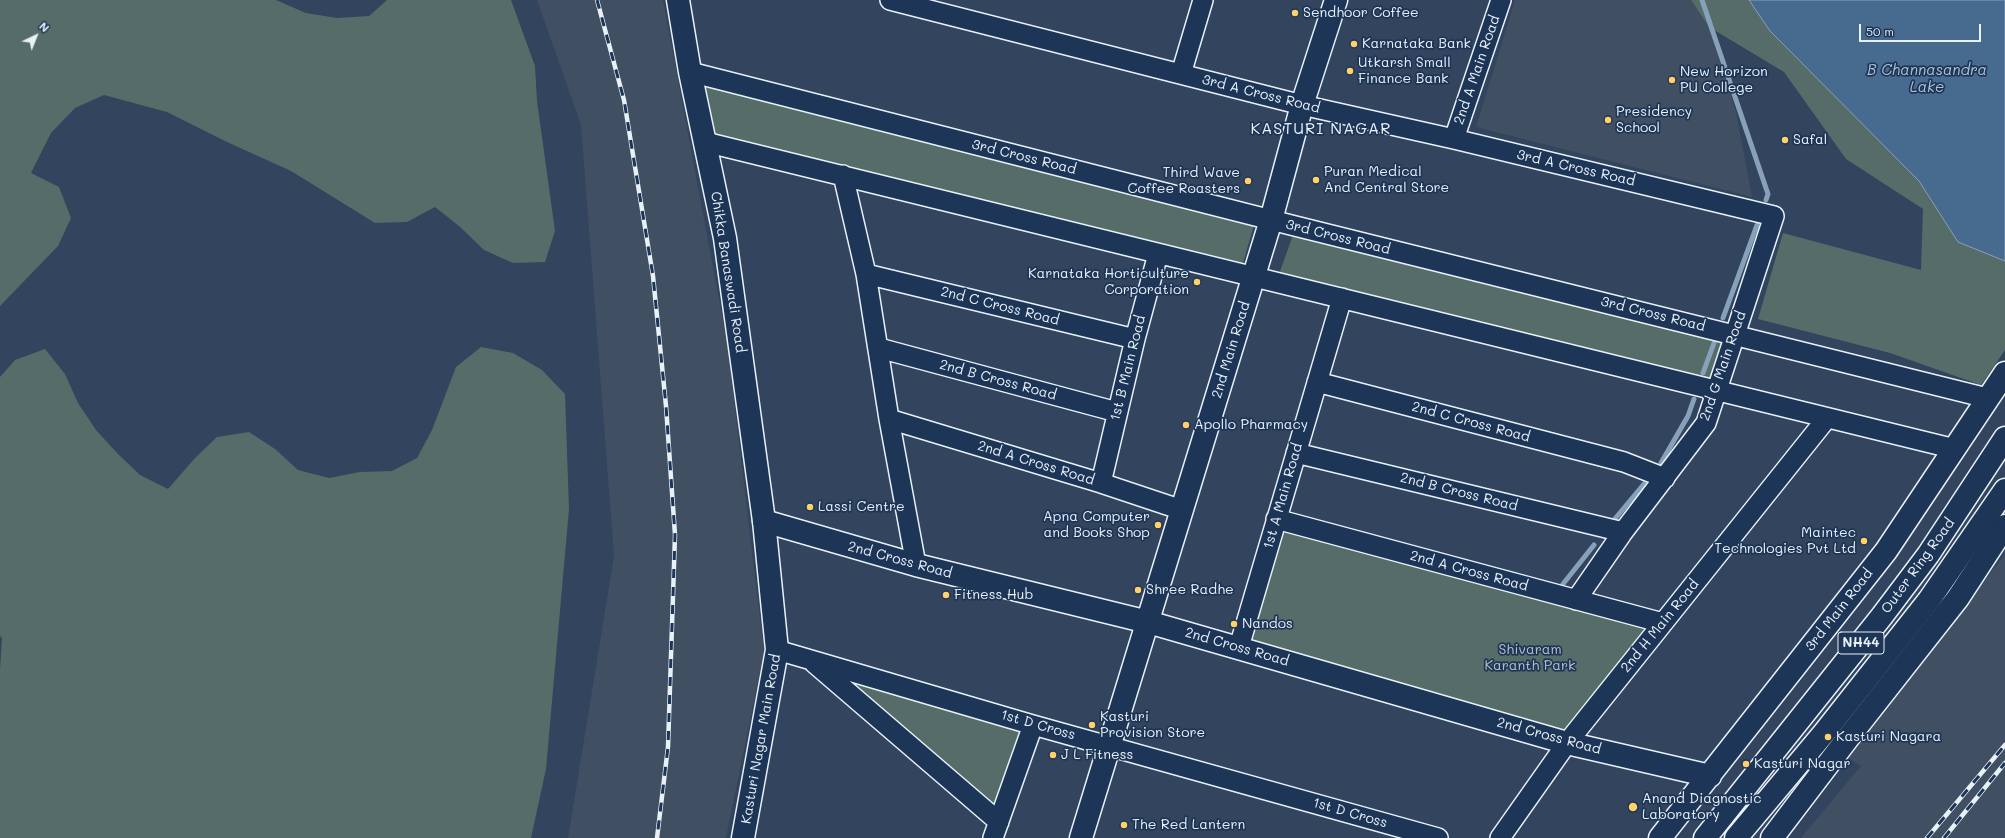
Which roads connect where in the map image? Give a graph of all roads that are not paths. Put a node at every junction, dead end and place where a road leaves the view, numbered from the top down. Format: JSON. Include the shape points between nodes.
{"nodes":[{"id":1,"x":678,"y":0,"type":"edge"},
{"id":2,"x":890,"y":0,"type":"edge"},
{"id":3,"x":1203,"y":0,"type":"edge"},
{"id":4,"x":1336,"y":0,"type":"edge"},
{"id":5,"x":1501,"y":0,"type":"edge"},
{"id":6,"x":915,"y":3,"type":"edge"},
{"id":7,"x":690,"y":72,"type":"junction"},
{"id":8,"x":1181,"y":74,"type":"junction"},
{"id":9,"x":1302,"y":105,"type":"junction"},
{"id":10,"x":1454,"y":139,"type":"junction"},
{"id":11,"x":704,"y":142,"type":"junction"},
{"id":12,"x":843,"y":175,"type":"junction"},
{"id":13,"x":1774,"y":216,"type":"joint"},
{"id":14,"x":1271,"y":220,"type":"junction"},
{"id":15,"x":1158,"y":254,"type":"junction"},
{"id":16,"x":866,"y":274,"type":"junction"},
{"id":17,"x":1253,"y":277,"type":"junction"},
{"id":18,"x":1342,"y":298,"type":"junction"},
{"id":19,"x":1735,"y":335,"type":"junction"},
{"id":20,"x":1135,"y":339,"type":"junction"},
{"id":21,"x":879,"y":348,"type":"junction"},
{"id":22,"x":2005,"y":373,"type":"edge"},
{"id":23,"x":1317,"y":382,"type":"junction"},
{"id":24,"x":1716,"y":390,"type":"junction"},
{"id":25,"x":1987,"y":398,"type":"junction"},
{"id":26,"x":1117,"y":412,"type":"junction"},
{"id":27,"x":1827,"y":418,"type":"junction"},
{"id":28,"x":889,"y":419,"type":"junction"},
{"id":29,"x":2005,"y":438,"type":"edge"},
{"id":30,"x":1955,"y":449,"type":"junction"},
{"id":31,"x":1296,"y":453,"type":"junction"},
{"id":32,"x":1665,"y":478,"type":"junction"},
{"id":33,"x":1101,"y":483,"type":"junction"},
{"id":34,"x":2005,"y":490,"type":"edge"},
{"id":35,"x":1182,"y":510,"type":"junction"},
{"id":36,"x":1276,"y":519,"type":"junction"},
{"id":37,"x":764,"y":521,"type":"junction"},
{"id":38,"x":2005,"y":526,"type":"edge"},
{"id":39,"x":1623,"y":532,"type":"junction"},
{"id":40,"x":916,"y":565,"type":"junction"},
{"id":41,"x":1576,"y":600,"type":"junction"},
{"id":42,"x":1148,"y":622,"type":"junction"},
{"id":43,"x":1663,"y":623,"type":"junction"},
{"id":44,"x":1239,"y":647,"type":"junction"},
{"id":45,"x":777,"y":650,"type":"junction"},
{"id":46,"x":809,"y":658,"type":"junction"},
{"id":47,"x":1034,"y":725,"type":"junction"},
{"id":48,"x":1567,"y":742,"type":"junction"},
{"id":49,"x":1110,"y":745,"type":"junction"},
{"id":50,"x":1710,"y":776,"type":"junction"},
{"id":51,"x":996,"y":830,"type":"edge"},
{"id":52,"x":743,"y":838,"type":"edge"},
{"id":53,"x":1082,"y":838,"type":"edge"},
{"id":54,"x":1438,"y":838,"type":"edge"},
{"id":55,"x":1500,"y":838,"type":"edge"},
{"id":56,"x":1660,"y":838,"type":"edge"},
{"id":57,"x":1704,"y":838,"type":"edge"},
{"id":58,"x":1736,"y":838,"type":"edge"},
{"id":59,"x":1772,"y":838,"type":"edge"}],
"edges":[{"from":1,"to":7,"type":"main road","name":"Chikka Banaswadi Road"},
{"from":2,"to":6,"type":"street","name":"3rd A Cross Road"},
{"from":3,"to":8,"type":"street"},
{"from":4,"to":9,"type":"main road","name":"2nd Main Road"},
{"from":5,"to":10,"type":"street","name":"2nd A Main Road"},
{"from":6,"to":8,"type":"street","name":"3rd A Cross Road"},
{"from":7,"to":11,"type":"main road","name":"Chikka Banaswadi Road"},
{"from":7,"to":14,"type":"street","name":"3rd Cross Road"},
{"from":8,"to":9,"type":"street","name":"3rd A Cross Road"},
{"from":9,"to":10,"type":"street","name":"3rd A Cross Road"},
{"from":9,"to":14,"type":"main road","name":"2nd Main Road"},
{"from":10,"to":13,"type":"street","name":"3rd A Cross Road"},
{"from":11,"to":12,"type":"street"},
{"from":11,"to":37,"type":"main road","name":"Chikka Banaswadi Road","via":[[725,238]]},
{"from":12,"to":15,"type":"street"},
{"from":12,"to":16,"type":"street"},
{"from":13,"to":19,"type":"street","name":"2nd G Main Road"},
{"from":14,"to":17,"type":"main road","name":"2nd Main Road"},
{"from":14,"to":19,"type":"street","name":"3rd Cross Road"},
{"from":15,"to":17,"type":"street"},
{"from":15,"to":20,"type":"street","name":"1st B Main Road"},
{"from":16,"to":20,"type":"street","name":"2nd C Cross Road"},
{"from":16,"to":21,"type":"street"},
{"from":17,"to":18,"type":"street"},
{"from":17,"to":35,"type":"main road","name":"2nd Main Road"},
{"from":18,"to":23,"type":"street","name":"1st A Main Road"},
{"from":18,"to":24,"type":"street"},
{"from":19,"to":24,"type":"street","name":"2nd G Main Road"},
{"from":19,"to":25,"type":"street","name":"3rd Cross Road"},
{"from":20,"to":26,"type":"street","name":"1st B Main Road"},
{"from":21,"to":26,"type":"street","name":"2nd B Cross Road"},
{"from":21,"to":28,"type":"street"},
{"from":22,"to":25,"type":"main road","name":"3rd Main Road"},
{"from":23,"to":31,"type":"street","name":"1st A Main Road"},
{"from":23,"to":32,"type":"street","name":"2nd C Cross Road","via":[[1624,462]]},
{"from":24,"to":27,"type":"street"},
{"from":24,"to":32,"type":"street","name":"2nd G Main Road","via":[[1706,422]]},
{"from":25,"to":30,"type":"main road","name":"3rd Main Road"},
{"from":26,"to":33,"type":"street","name":"1st B Main Road"},
{"from":27,"to":30,"type":"street"},
{"from":27,"to":43,"type":"street","name":"2nd H Main Road"},
{"from":28,"to":33,"type":"street","name":"2nd A Cross Road"},
{"from":28,"to":40,"type":"street"},
{"from":29,"to":57,"type":"main road","name":"Outer Ring Road","number":"NH44","via":[[1928,555]]},
{"from":30,"to":50,"type":"main road","name":"3rd Main Road","via":[[1886,551]]},
{"from":31,"to":36,"type":"street","name":"1st A Main Road"},
{"from":31,"to":39,"type":"street","name":"2nd B Cross Road"},
{"from":32,"to":39,"type":"street","name":"2nd G Main Road"},
{"from":33,"to":35,"type":"street","name":"2nd A Cross Road"},
{"from":34,"to":58,"type":"main road","name":"Outer Ring Road","number":"NH44","via":[[1929,600],[1824,733]]},
{"from":35,"to":42,"type":"main road","name":"2nd Main Road"},
{"from":36,"to":41,"type":"street","name":"2nd A Cross Road"},
{"from":36,"to":44,"type":"street","name":"1st A Main Road"},
{"from":37,"to":40,"type":"main road","name":"2nd Cross Road"},
{"from":37,"to":45,"type":"main road","name":"Kasturi Nagar Main Road"},
{"from":38,"to":59,"type":"main road","via":[[1958,598]]},
{"from":39,"to":41,"type":"street","name":"2nd G Main Road"},
{"from":40,"to":42,"type":"main road","name":"2nd Cross Road"},
{"from":41,"to":43,"type":"street","name":"2nd A Cross Road"},
{"from":42,"to":44,"type":"main road","name":"2nd Cross Road"},
{"from":42,"to":49,"type":"main road","name":"2nd Main Road"},
{"from":43,"to":48,"type":"street","name":"2nd H Main Road"},
{"from":44,"to":48,"type":"main road","name":"2nd Cross Road"},
{"from":45,"to":46,"type":"street","name":"1st D Cross"},
{"from":45,"to":52,"type":"main road","name":"Kasturi Nagar Main Road"},
{"from":46,"to":47,"type":"street","name":"1st D Cross"},
{"from":46,"to":51,"type":"street"},
{"from":47,"to":49,"type":"street","name":"1st D Cross"},
{"from":47,"to":51,"type":"street"},
{"from":48,"to":50,"type":"main road","name":"2nd Cross Road"},
{"from":48,"to":55,"type":"street","name":"2nd H Main Road"},
{"from":49,"to":53,"type":"main road","name":"2nd Main Road"},
{"from":49,"to":54,"type":"street","name":"1st D Cross"},
{"from":50,"to":56,"type":"main road","name":"3rd Main Road"}]}
